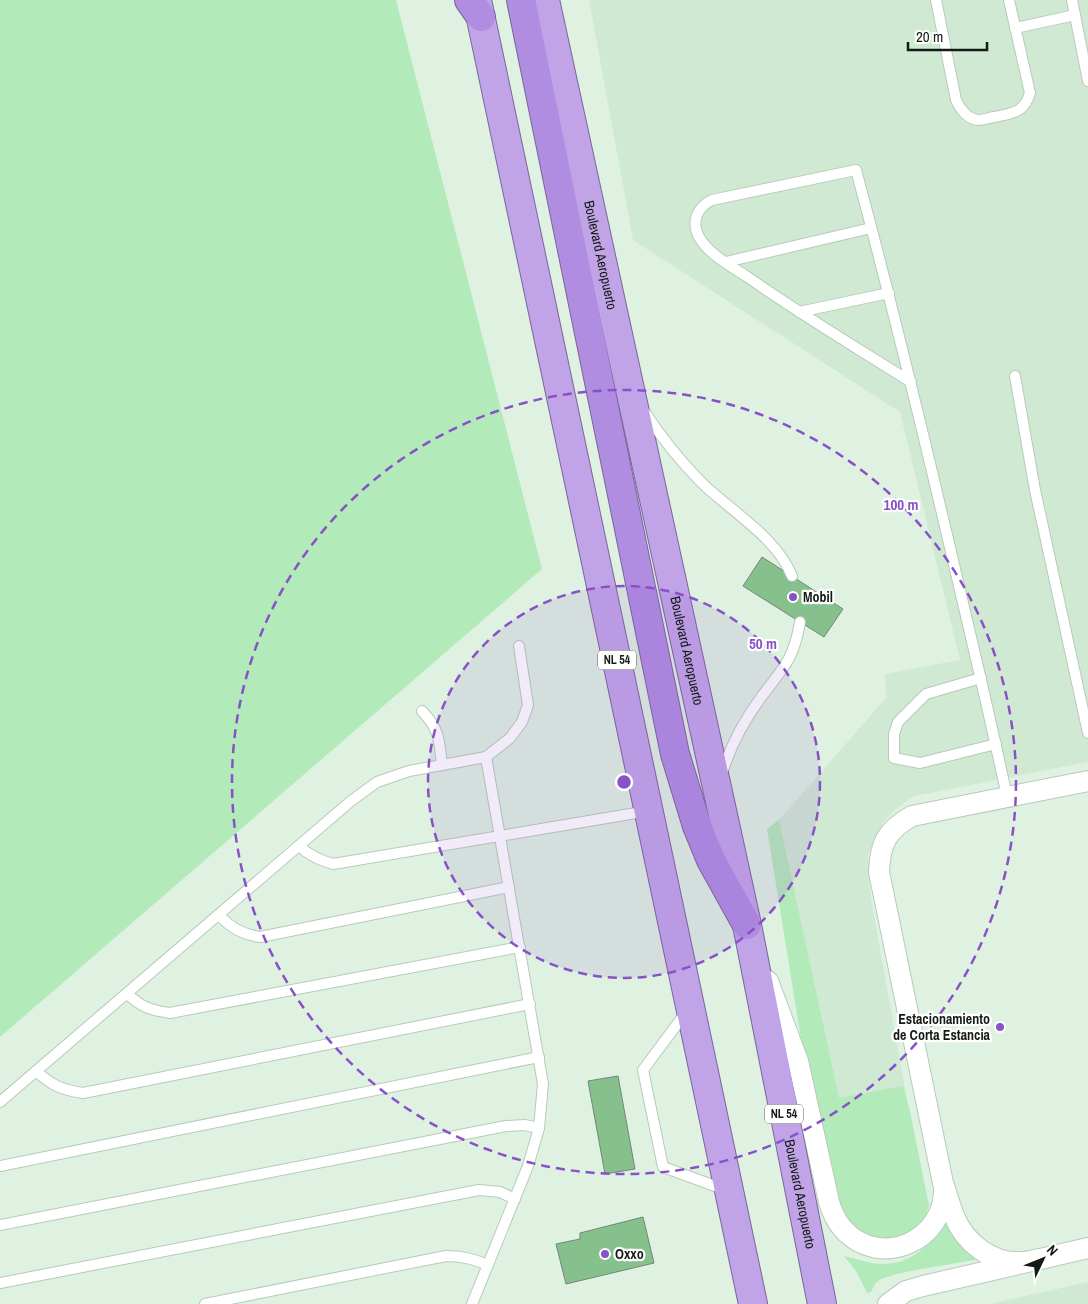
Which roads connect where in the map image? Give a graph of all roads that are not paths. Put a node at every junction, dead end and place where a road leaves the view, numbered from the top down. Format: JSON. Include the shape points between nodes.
{"nodes":[{"id":1,"x":521,"y":0,"type":"edge"},
{"id":2,"x":544,"y":0,"type":"edge"},
{"id":3,"x":936,"y":0,"type":"edge"},
{"id":4,"x":1009,"y":0,"type":"edge"},
{"id":5,"x":1072,"y":0,"type":"edge"},
{"id":6,"x":475,"y":6,"type":"edge"},
{"id":7,"x":1075,"y":15,"type":"junction"},
{"id":8,"x":1015,"y":28,"type":"junction"},
{"id":9,"x":1088,"y":81,"type":"edge"},
{"id":10,"x":871,"y":228,"type":"junction"},
{"id":11,"x":726,"y":262,"type":"junction"},
{"id":12,"x":889,"y":293,"type":"junction"},
{"id":13,"x":799,"y":312,"type":"junction"},
{"id":14,"x":1015,"y":376,"type":"dead end"},
{"id":15,"x":910,"y":382,"type":"junction"},
{"id":16,"x":630,"y":390,"type":"junction"},
{"id":17,"x":792,"y":576,"type":"dead end"},
{"id":18,"x":800,"y":622,"type":"dead end"},
{"id":19,"x":519,"y":646,"type":"dead end"},
{"id":20,"x":981,"y":678,"type":"junction"},
{"id":21,"x":422,"y":711,"type":"dead end"},
{"id":22,"x":1088,"y":733,"type":"edge"},
{"id":23,"x":996,"y":744,"type":"junction"},
{"id":24,"x":486,"y":757,"type":"junction"},
{"id":25,"x":442,"y":765,"type":"junction"},
{"id":26,"x":1088,"y":781,"type":"edge"},
{"id":27,"x":717,"y":790,"type":"junction"},
{"id":28,"x":1008,"y":797,"type":"junction"},
{"id":29,"x":649,"y":811,"type":"junction"},
{"id":30,"x":500,"y":836,"type":"junction"},
{"id":31,"x":299,"y":846,"type":"junction"},
{"id":32,"x":509,"y":887,"type":"junction"},
{"id":33,"x":219,"y":915,"type":"junction"},
{"id":34,"x":746,"y":925,"type":"junction"},
{"id":35,"x":520,"y":947,"type":"junction"},
{"id":36,"x":127,"y":994,"type":"junction"},
{"id":37,"x":530,"y":1004,"type":"junction"},
{"id":38,"x":690,"y":1006,"type":"junction"},
{"id":39,"x":539,"y":1057,"type":"junction"},
{"id":40,"x":36,"y":1071,"type":"junction"},
{"id":41,"x":0,"y":1102,"type":"edge"},
{"id":42,"x":539,"y":1128,"type":"junction"},
{"id":43,"x":0,"y":1166,"type":"edge"},
{"id":44,"x":944,"y":1183,"type":"junction"},
{"id":45,"x":729,"y":1191,"type":"junction"},
{"id":46,"x":514,"y":1199,"type":"junction"},
{"id":47,"x":0,"y":1226,"type":"edge"},
{"id":48,"x":1088,"y":1248,"type":"edge"},
{"id":49,"x":1041,"y":1259,"type":"junction"},
{"id":50,"x":488,"y":1265,"type":"junction"},
{"id":51,"x":0,"y":1284,"type":"edge"},
{"id":52,"x":205,"y":1304,"type":"edge"},
{"id":53,"x":472,"y":1304,"type":"edge"},
{"id":54,"x":753,"y":1304,"type":"edge"},
{"id":55,"x":822,"y":1304,"type":"edge"},
{"id":56,"x":888,"y":1304,"type":"edge"}],
"edges":[{"from":1,"to":34,"type":"highway","via":[[675,754],[711,860]]},
{"from":2,"to":16,"type":"highway","name":"Boulevard Aeropuerto","number":"NL 54"},
{"from":3,"to":8,"type":"lane","via":[[956,100],[968,116],[978,120],[1014,113],[1027,103],[1030,93]]},
{"from":4,"to":8,"type":"lane"},
{"from":5,"to":7,"type":"lane"},
{"from":6,"to":29,"type":"highway","number":"NL 54"},
{"from":7,"to":8,"type":"lane"},
{"from":7,"to":9,"type":"lane"},
{"from":10,"to":11,"type":"lane"},
{"from":10,"to":11,"type":"lane","via":[[856,170],[712,200],[698,211],[695,220],[698,236],[705,246]]},
{"from":10,"to":12,"type":"lane"},
{"from":11,"to":13,"type":"lane"},
{"from":12,"to":13,"type":"lane"},
{"from":12,"to":15,"type":"lane"},
{"from":13,"to":15,"type":"lane"},
{"from":14,"to":22,"type":"lane","via":[[1035,490]]},
{"from":15,"to":20,"type":"lane"},
{"from":16,"to":17,"type":"lane","via":[[680,459],[702,483],[776,548]]},
{"from":16,"to":27,"type":"highway","name":"Boulevard Aeropuerto","number":"NL 54"},
{"from":18,"to":27,"type":"lane","via":[[790,658],[746,719],[724,765]]},
{"from":19,"to":24,"type":"lane","via":[[528,706],[522,722],[510,738]]},
{"from":20,"to":23,"type":"lane"},
{"from":20,"to":23,"type":"lane","via":[[926,694],[898,722],[894,734],[894,758],[920,763]]},
{"from":21,"to":25,"type":"lane","via":[[439,736]]},
{"from":23,"to":28,"type":"lane"},
{"from":24,"to":25,"type":"lane"},
{"from":24,"to":30,"type":"lane"},
{"from":25,"to":31,"type":"lane","via":[[409,770],[377,782]]},
{"from":26,"to":28,"type":"street"},
{"from":27,"to":34,"type":"highway","name":"Boulevard Aeropuerto","number":"NL 54"},
{"from":28,"to":44,"type":"street","via":[[912,816],[897,825],[886,838],[880,854],[879,872]]},
{"from":29,"to":30,"type":"lane"},
{"from":29,"to":38,"type":"highway","number":"NL 54"},
{"from":30,"to":31,"type":"lane","via":[[333,864],[317,859]]},
{"from":30,"to":32,"type":"lane"},
{"from":31,"to":33,"type":"lane"},
{"from":32,"to":33,"type":"lane","via":[[260,937],[244,934],[229,926]]},
{"from":32,"to":35,"type":"lane"},
{"from":33,"to":36,"type":"lane"},
{"from":34,"to":44,"type":"street","via":[[798,1061],[829,1202],[843,1229],[868,1246],[906,1245],[926,1233],[936,1221],[942,1207]]},
{"from":34,"to":55,"type":"highway","name":"Boulevard Aeropuerto","number":"NL 54"},
{"from":35,"to":36,"type":"lane","via":[[170,1013],[151,1010]]},
{"from":35,"to":37,"type":"lane"},
{"from":36,"to":40,"type":"lane"},
{"from":37,"to":39,"type":"lane"},
{"from":37,"to":40,"type":"lane","via":[[83,1093],[64,1090]]},
{"from":38,"to":45,"type":"highway","number":"NL 54"},
{"from":38,"to":45,"type":"lane","via":[[643,1070],[663,1166]]},
{"from":39,"to":42,"type":"lane","via":[[543,1084]]},
{"from":39,"to":43,"type":"lane"},
{"from":40,"to":41,"type":"lane"},
{"from":42,"to":46,"type":"lane"},
{"from":42,"to":47,"type":"lane","via":[[506,1126]]},
{"from":44,"to":49,"type":"street","via":[[954,1217],[964,1236],[980,1250],[998,1259],[1020,1262]]},
{"from":45,"to":54,"type":"highway","number":"NL 54"},
{"from":46,"to":50,"type":"lane"},
{"from":46,"to":51,"type":"lane","via":[[500,1192],[479,1190]]},
{"from":48,"to":49,"type":"street"},
{"from":49,"to":56,"type":"street","via":[[906,1291]]},
{"from":50,"to":52,"type":"lane","via":[[471,1258],[446,1256]]},
{"from":50,"to":53,"type":"lane"}]}
